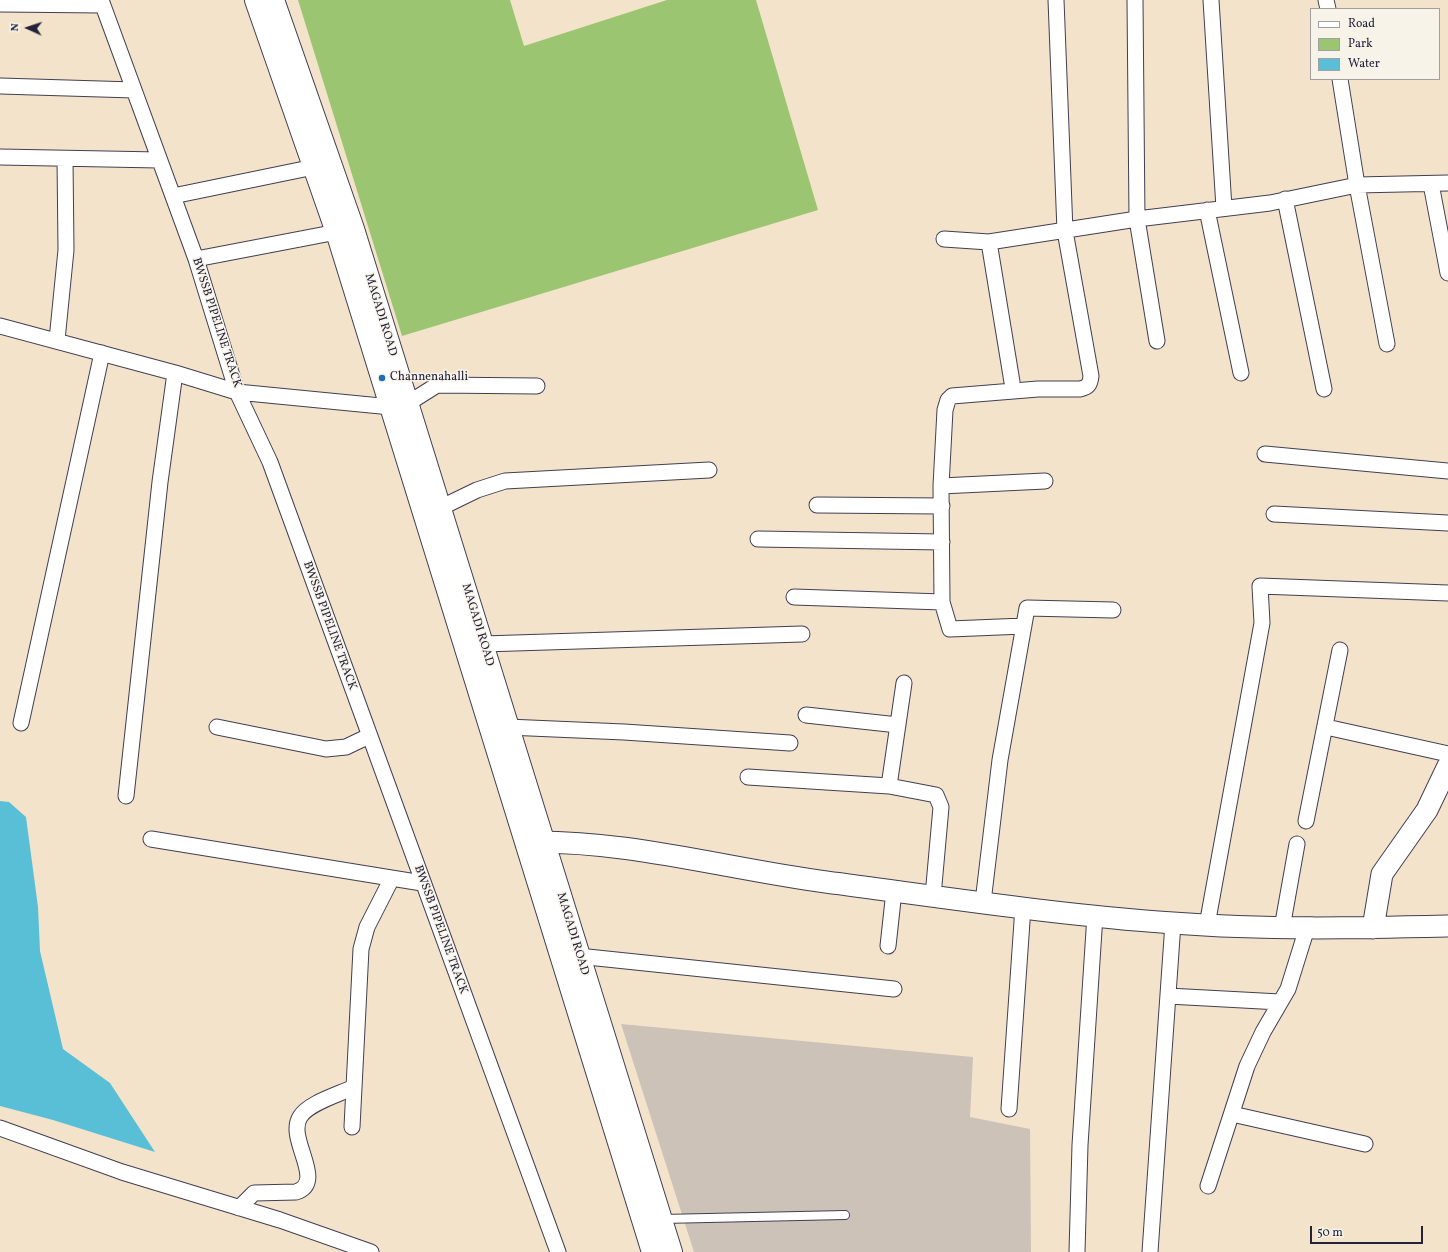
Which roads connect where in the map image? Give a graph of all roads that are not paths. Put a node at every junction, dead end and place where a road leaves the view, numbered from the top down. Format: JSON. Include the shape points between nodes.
{"nodes":[{"id":1,"x":256,"y":0,"type":"edge"},
{"id":2,"x":273,"y":0,"type":"edge"},
{"id":3,"x":1056,"y":0,"type":"edge"},
{"id":4,"x":1135,"y":0,"type":"edge"},
{"id":5,"x":1211,"y":0,"type":"edge"},
{"id":6,"x":102,"y":3,"type":"edge"},
{"id":7,"x":0,"y":4,"type":"edge"},
{"id":8,"x":1340,"y":80,"type":"edge"},
{"id":9,"x":0,"y":86,"type":"edge"},
{"id":10,"x":134,"y":90,"type":"junction"},
{"id":11,"x":0,"y":157,"type":"edge"},
{"id":12,"x":65,"y":159,"type":"junction"},
{"id":13,"x":159,"y":160,"type":"junction"},
{"id":14,"x":314,"y":167,"type":"junction"},
{"id":15,"x":1448,"y":183,"type":"edge"},
{"id":16,"x":1431,"y":184,"type":"junction"},
{"id":17,"x":1357,"y":185,"type":"junction"},
{"id":18,"x":173,"y":196,"type":"junction"},
{"id":19,"x":1285,"y":200,"type":"junction"},
{"id":20,"x":1224,"y":208,"type":"junction"},
{"id":21,"x":1207,"y":210,"type":"junction"},
{"id":22,"x":1137,"y":220,"type":"junction"},
{"id":23,"x":1065,"y":231,"type":"junction"},
{"id":24,"x":337,"y":232,"type":"junction"},
{"id":25,"x":944,"y":239,"type":"dead end"},
{"id":26,"x":989,"y":242,"type":"junction"},
{"id":27,"x":196,"y":259,"type":"junction"},
{"id":28,"x":1448,"y":273,"type":"edge"},
{"id":29,"x":0,"y":326,"type":"edge"},
{"id":30,"x":57,"y":340,"type":"junction"},
{"id":31,"x":1157,"y":341,"type":"dead end"},
{"id":32,"x":1387,"y":344,"type":"dead end"},
{"id":33,"x":102,"y":353,"type":"junction"},
{"id":34,"x":1241,"y":372,"type":"dead end"},
{"id":35,"x":175,"y":373,"type":"junction"},
{"id":36,"x":1012,"y":382,"type":"dead end"},
{"id":37,"x":537,"y":386,"type":"dead end"},
{"id":38,"x":1324,"y":389,"type":"dead end"},
{"id":39,"x":237,"y":392,"type":"junction"},
{"id":40,"x":399,"y":405,"type":"junction"},
{"id":41,"x":1265,"y":454,"type":"dead end"},
{"id":42,"x":709,"y":470,"type":"dead end"},
{"id":43,"x":1448,"y":471,"type":"edge"},
{"id":44,"x":1046,"y":482,"type":"dead end"},
{"id":45,"x":942,"y":486,"type":"junction"},
{"id":46,"x":817,"y":505,"type":"dead end"},
{"id":47,"x":942,"y":506,"type":"junction"},
{"id":48,"x":440,"y":508,"type":"junction"},
{"id":49,"x":1274,"y":514,"type":"dead end"},
{"id":50,"x":1448,"y":524,"type":"edge"},
{"id":51,"x":758,"y":539,"type":"dead end"},
{"id":52,"x":942,"y":542,"type":"junction"},
{"id":53,"x":1448,"y":593,"type":"edge"},
{"id":54,"x":794,"y":597,"type":"dead end"},
{"id":55,"x":942,"y":602,"type":"junction"},
{"id":56,"x":1113,"y":610,"type":"dead end"},
{"id":57,"x":1024,"y":626,"type":"junction"},
{"id":58,"x":802,"y":634,"type":"dead end"},
{"id":59,"x":483,"y":644,"type":"junction"},
{"id":60,"x":1340,"y":650,"type":"dead end"},
{"id":61,"x":904,"y":683,"type":"dead end"},
{"id":62,"x":806,"y":715,"type":"dead end"},
{"id":63,"x":21,"y":723,"type":"dead end"},
{"id":64,"x":898,"y":725,"type":"junction"},
{"id":65,"x":217,"y":727,"type":"dead end"},
{"id":66,"x":507,"y":727,"type":"junction"},
{"id":67,"x":1326,"y":727,"type":"junction"},
{"id":68,"x":369,"y":736,"type":"junction"},
{"id":69,"x":790,"y":743,"type":"dead end"},
{"id":70,"x":1448,"y":754,"type":"edge"},
{"id":71,"x":1448,"y":766,"type":"edge"},
{"id":72,"x":748,"y":777,"type":"dead end"},
{"id":73,"x":889,"y":786,"type":"junction"},
{"id":74,"x":126,"y":796,"type":"dead end"},
{"id":75,"x":1306,"y":821,"type":"dead end"},
{"id":76,"x":151,"y":839,"type":"dead end"},
{"id":77,"x":534,"y":842,"type":"junction"},
{"id":78,"x":1297,"y":844,"type":"dead end"},
{"id":79,"x":392,"y":878,"type":"junction"},
{"id":80,"x":422,"y":883,"type":"junction"},
{"id":81,"x":894,"y":891,"type":"junction"},
{"id":82,"x":933,"y":896,"type":"junction"},
{"id":83,"x":983,"y":902,"type":"junction"},
{"id":84,"x":1023,"y":907,"type":"junction"},
{"id":85,"x":1095,"y":915,"type":"junction"},
{"id":86,"x":1173,"y":923,"type":"junction"},
{"id":87,"x":1207,"y":924,"type":"junction"},
{"id":88,"x":1448,"y":926,"type":"edge"},
{"id":89,"x":1282,"y":928,"type":"junction"},
{"id":90,"x":1307,"y":928,"type":"junction"},
{"id":91,"x":1373,"y":928,"type":"junction"},
{"id":92,"x":888,"y":946,"type":"dead end"},
{"id":93,"x":578,"y":956,"type":"junction"},
{"id":94,"x":894,"y":989,"type":"dead end"},
{"id":95,"x":1168,"y":996,"type":"junction"},
{"id":96,"x":1280,"y":1002,"type":"junction"},
{"id":97,"x":354,"y":1087,"type":"junction"},
{"id":98,"x":1009,"y":1110,"type":"dead end"},
{"id":99,"x":1232,"y":1114,"type":"junction"},
{"id":100,"x":352,"y":1127,"type":"dead end"},
{"id":101,"x":0,"y":1128,"type":"edge"},
{"id":102,"x":1365,"y":1144,"type":"dead end"},
{"id":103,"x":1208,"y":1186,"type":"dead end"},
{"id":104,"x":239,"y":1208,"type":"junction"},
{"id":105,"x":845,"y":1215,"type":"dead end"},
{"id":106,"x":662,"y":1219,"type":"junction"},
{"id":107,"x":371,"y":1252,"type":"edge"},
{"id":108,"x":558,"y":1252,"type":"edge"},
{"id":109,"x":653,"y":1252,"type":"edge"},
{"id":110,"x":672,"y":1252,"type":"edge"},
{"id":111,"x":1077,"y":1252,"type":"edge"},
{"id":112,"x":1150,"y":1252,"type":"edge"}],
"edges":[{"from":1,"to":14,"type":"main road","name":"MAGADI ROAD"},
{"from":2,"to":40,"type":"main road","name":"MAGADI ROAD","via":[[353,229]]},
{"from":3,"to":23,"type":"street"},
{"from":4,"to":22,"type":"street"},
{"from":5,"to":20,"type":"street"},
{"from":6,"to":7,"type":"street"},
{"from":6,"to":10,"type":"street","name":"BWSSB PIPELINE TRACK"},
{"from":8,"to":17,"type":"street"},
{"from":9,"to":10,"type":"street"},
{"from":10,"to":13,"type":"street","name":"BWSSB PIPELINE TRACK"},
{"from":11,"to":12,"type":"street"},
{"from":12,"to":13,"type":"street"},
{"from":12,"to":30,"type":"street","via":[[66,250]]},
{"from":13,"to":18,"type":"street","name":"BWSSB PIPELINE TRACK"},
{"from":14,"to":18,"type":"street"},
{"from":14,"to":24,"type":"main road","name":"MAGADI ROAD"},
{"from":15,"to":16,"type":"street"},
{"from":16,"to":17,"type":"street"},
{"from":16,"to":28,"type":"street"},
{"from":17,"to":19,"type":"street"},
{"from":17,"to":32,"type":"street"},
{"from":18,"to":27,"type":"street","name":"BWSSB PIPELINE TRACK"},
{"from":19,"to":20,"type":"street"},
{"from":19,"to":38,"type":"street"},
{"from":20,"to":21,"type":"street"},
{"from":21,"to":22,"type":"street"},
{"from":21,"to":34,"type":"street"},
{"from":22,"to":23,"type":"street"},
{"from":22,"to":31,"type":"street"},
{"from":23,"to":26,"type":"street"},
{"from":23,"to":45,"type":"street","via":[[1090,383],[1087,388],[1080,389],[1038,389],[952,396],[945,410]]},
{"from":24,"to":27,"type":"street"},
{"from":24,"to":40,"type":"main road","name":"MAGADI ROAD"},
{"from":25,"to":26,"type":"street"},
{"from":26,"to":36,"type":"street"},
{"from":27,"to":39,"type":"street","name":"BWSSB PIPELINE TRACK"},
{"from":29,"to":30,"type":"street"},
{"from":30,"to":33,"type":"street"},
{"from":33,"to":35,"type":"street"},
{"from":33,"to":63,"type":"street"},
{"from":35,"to":39,"type":"street"},
{"from":35,"to":74,"type":"street","via":[[160,482]]},
{"from":37,"to":40,"type":"street","via":[[437,385]]},
{"from":39,"to":40,"type":"street"},
{"from":39,"to":68,"type":"street","name":"BWSSB PIPELINE TRACK","via":[[270,462]]},
{"from":40,"to":48,"type":"main road","name":"MAGADI ROAD"},
{"from":40,"to":77,"type":"main road","name":"MAGADI ROAD"},
{"from":41,"to":43,"type":"street"},
{"from":42,"to":48,"type":"street","via":[[505,481],[477,490]]},
{"from":44,"to":45,"type":"street"},
{"from":45,"to":47,"type":"street"},
{"from":46,"to":47,"type":"street"},
{"from":47,"to":52,"type":"street"},
{"from":48,"to":59,"type":"main road","name":"MAGADI ROAD"},
{"from":49,"to":50,"type":"street"},
{"from":51,"to":52,"type":"street"},
{"from":52,"to":55,"type":"street"},
{"from":53,"to":87,"type":"street","via":[[1260,586],[1262,622]]},
{"from":54,"to":55,"type":"street"},
{"from":55,"to":57,"type":"street","via":[[950,630]]},
{"from":56,"to":57,"type":"street","via":[[1027,608]]},
{"from":57,"to":83,"type":"street","via":[[1000,760]]},
{"from":58,"to":59,"type":"street"},
{"from":59,"to":66,"type":"main road","name":"MAGADI ROAD"},
{"from":60,"to":67,"type":"street"},
{"from":61,"to":64,"type":"street"},
{"from":62,"to":64,"type":"street"},
{"from":64,"to":73,"type":"street"},
{"from":65,"to":68,"type":"street","via":[[326,749],[346,747]]},
{"from":66,"to":69,"type":"street"},
{"from":66,"to":77,"type":"main road","name":"MAGADI ROAD"},
{"from":67,"to":70,"type":"street"},
{"from":67,"to":75,"type":"street"},
{"from":68,"to":80,"type":"street","name":"BWSSB PIPELINE TRACK"},
{"from":71,"to":91,"type":"street","via":[[1427,810],[1382,874]]},
{"from":72,"to":73,"type":"street"},
{"from":73,"to":82,"type":"street","via":[[936,795],[941,807]]},
{"from":76,"to":79,"type":"street"},
{"from":77,"to":81,"type":"street","via":[[638,850],[788,877]]},
{"from":77,"to":93,"type":"main road","name":"MAGADI ROAD"},
{"from":77,"to":109,"type":"main road","name":"MAGADI ROAD"},
{"from":78,"to":89,"type":"street"},
{"from":79,"to":80,"type":"street"},
{"from":79,"to":97,"type":"street","via":[[367,927],[361,949]]},
{"from":80,"to":108,"type":"street","name":"BWSSB PIPELINE TRACK"},
{"from":81,"to":82,"type":"street"},
{"from":81,"to":92,"type":"street"},
{"from":82,"to":83,"type":"street"},
{"from":83,"to":84,"type":"street"},
{"from":84,"to":85,"type":"street"},
{"from":84,"to":98,"type":"street"},
{"from":85,"to":86,"type":"street"},
{"from":85,"to":111,"type":"street","via":[[1080,1145]]},
{"from":86,"to":87,"type":"street"},
{"from":86,"to":95,"type":"street"},
{"from":87,"to":89,"type":"street"},
{"from":88,"to":91,"type":"street"},
{"from":89,"to":90,"type":"street"},
{"from":90,"to":91,"type":"street"},
{"from":90,"to":96,"type":"street","via":[[1288,989]]},
{"from":93,"to":94,"type":"street"},
{"from":93,"to":106,"type":"main road","name":"MAGADI ROAD"},
{"from":95,"to":96,"type":"street"},
{"from":95,"to":112,"type":"street"},
{"from":96,"to":99,"type":"street","via":[[1247,1066]]},
{"from":97,"to":100,"type":"street"},
{"from":97,"to":104,"type":"street","via":[[305,1110],[300,1116],[296,1125],[297,1135],[309,1176],[307,1185],[296,1192],[254,1193]]},
{"from":99,"to":102,"type":"street"},
{"from":99,"to":103,"type":"street"},
{"from":101,"to":104,"type":"street","via":[[122,1172]]},
{"from":104,"to":107,"type":"street"},
{"from":105,"to":106,"type":"lane"},
{"from":106,"to":110,"type":"main road","name":"MAGADI ROAD"}]}
